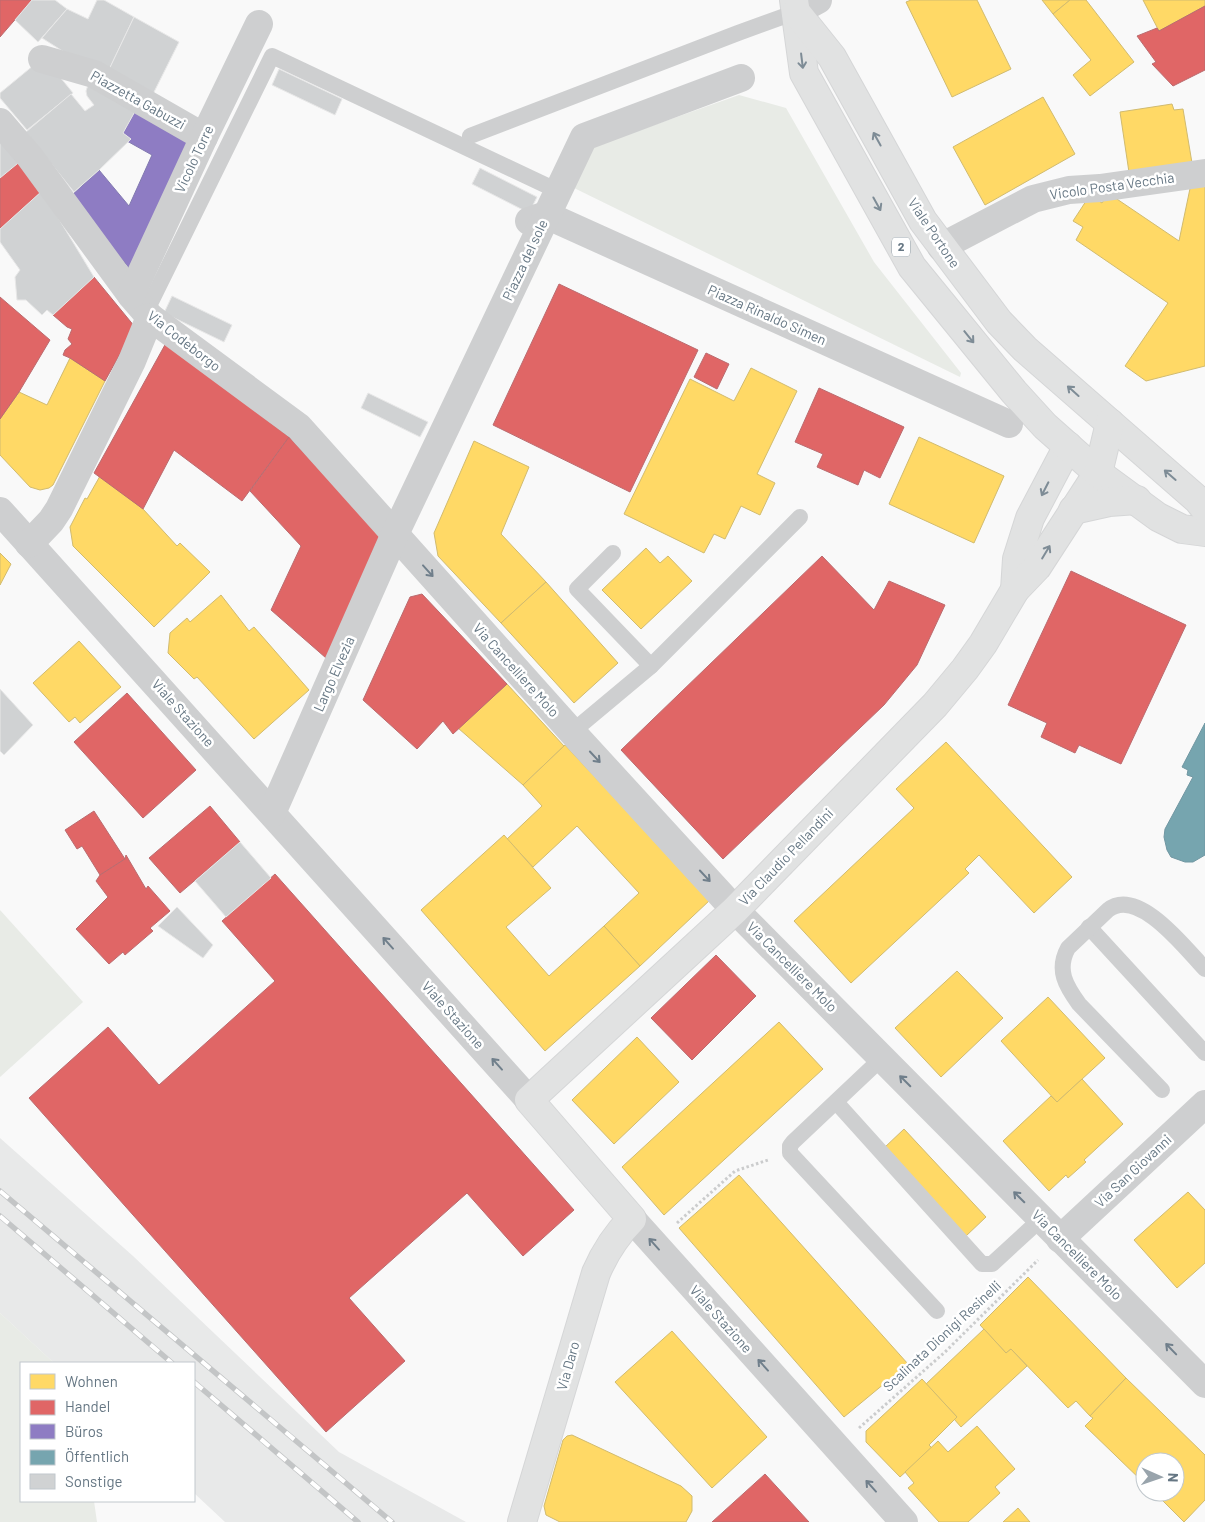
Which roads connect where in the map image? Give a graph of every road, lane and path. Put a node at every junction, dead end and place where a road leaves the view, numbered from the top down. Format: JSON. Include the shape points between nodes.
{"nodes":[{"id":1,"x":802,"y":4,"type":"edge"},
{"id":2,"x":259,"y":24,"type":"dead end"},
{"id":3,"x":42,"y":59,"type":"dead end"},
{"id":4,"x":742,"y":78,"type":"dead end"},
{"id":5,"x":0,"y":122,"type":"edge"},
{"id":6,"x":470,"y":136,"type":"dead end"},
{"id":7,"x":204,"y":137,"type":"junction"},
{"id":8,"x":1205,"y":172,"type":"edge"},
{"id":9,"x":543,"y":209,"type":"junction"},
{"id":10,"x":941,"y":247,"type":"junction"},
{"id":11,"x":142,"y":308,"type":"junction"},
{"id":12,"x":1110,"y":423,"type":"junction"},
{"id":13,"x":1009,"y":424,"type":"dead end"},
{"id":14,"x":1068,"y":446,"type":"junction"},
{"id":15,"x":1098,"y":473,"type":"junction"},
{"id":16,"x":1136,"y":500,"type":"junction"},
{"id":17,"x":1205,"y":509,"type":"edge"},
{"id":18,"x":0,"y":510,"type":"edge"},
{"id":19,"x":1074,"y":510,"type":"junction"},
{"id":20,"x":800,"y":516,"type":"dead end"},
{"id":21,"x":1205,"y":532,"type":"edge"},
{"id":22,"x":395,"y":534,"type":"junction"},
{"id":23,"x":30,"y":544,"type":"junction"},
{"id":24,"x":613,"y":552,"type":"dead end"},
{"id":25,"x":1015,"y":590,"type":"junction"},
{"id":26,"x":651,"y":666,"type":"junction"},
{"id":27,"x":572,"y":732,"type":"junction"},
{"id":28,"x":272,"y":813,"type":"junction"},
{"id":29,"x":735,"y":910,"type":"junction"},
{"id":30,"x":1089,"y":928,"type":"junction"},
{"id":31,"x":1205,"y":969,"type":"edge"},
{"id":32,"x":1205,"y":1053,"type":"edge"},
{"id":33,"x":882,"y":1058,"type":"junction"},
{"id":34,"x":1162,"y":1090,"type":"dead end"},
{"id":35,"x":529,"y":1100,"type":"junction"},
{"id":36,"x":836,"y":1102,"type":"junction"},
{"id":37,"x":1205,"y":1104,"type":"edge"},
{"id":38,"x":790,"y":1153,"type":"junction"},
{"id":39,"x":632,"y":1219,"type":"junction"},
{"id":40,"x":1041,"y":1219,"type":"junction"},
{"id":41,"x":1060,"y":1239,"type":"junction"},
{"id":42,"x":654,"y":1244,"type":"junction"},
{"id":43,"x":937,"y":1311,"type":"dead end"},
{"id":44,"x":1205,"y":1384,"type":"edge"},
{"id":45,"x":837,"y":1447,"type":"junction"},
{"id":46,"x":522,"y":1522,"type":"edge"},
{"id":47,"x":904,"y":1522,"type":"edge"}],
"edges":[{"from":1,"to":6,"type":"lane","via":[[738,33]]},
{"from":10,"to":1,"type":"main road","name":"Viale Portone","number":"2","one_way":true,"via":[[923,221]]},
{"from":1,"to":14,"type":"main road","number":"2","one_way":true,"via":[[804,73],[912,267],[1027,407]]},
{"from":2,"to":7,"type":"street","name":"Vicolo Torre"},
{"from":3,"to":7,"type":"street","name":"Piazzetta Gabuzzi","via":[[94,74]]},
{"from":4,"to":9,"type":"street","name":"Piazza del sole","via":[[584,136]]},
{"from":5,"to":11,"type":"street","name":"Via Codeborgo","via":[[30,157]]},
{"from":7,"to":11,"type":"street","name":"Vicolo Torre"},
{"from":8,"to":10,"type":"street","name":"Vicolo Posta Vecchia","via":[[1068,190],[1033,199]]},
{"from":9,"to":11,"type":"lane","via":[[272,56]]},
{"from":9,"to":13,"type":"street","name":"Piazza Rinaldo Simen"},
{"from":9,"to":22,"type":"street","name":"Piazza del sole"},
{"from":12,"to":10,"type":"main road","name":"Viale Portone","number":"2","one_way":true,"via":[[999,322]]},
{"from":11,"to":22,"type":"street","name":"Via Codeborgo","via":[[159,325],[298,427]]},
{"from":11,"to":23,"type":"street","name":"Vicolo Torre","via":[[132,361],[59,509]]},
{"from":12,"to":14,"type":"main road"},
{"from":12,"to":15,"type":"main road","name":"Via Claudio Pellandini"},
{"from":17,"to":12,"type":"main road","number":"2","one_way":true},
{"from":14,"to":15,"type":"main road","number":"2"},
{"from":14,"to":25,"type":"main road","name":"Via Claudio Pellandini","one_way":true,"via":[[1030,518],[1017,559]]},
{"from":15,"to":16,"type":"main road","number":"2"},
{"from":15,"to":19,"type":"main road","name":"Via Claudio Pellandini"},
{"from":16,"to":19,"type":"main road"},
{"from":16,"to":21,"type":"main road","number":"2","via":[[1158,517],[1182,529]]},
{"from":18,"to":23,"type":"street","name":"Viale Stazione"},
{"from":25,"to":19,"type":"main road","name":"Via Claudio Pellandini","one_way":true,"via":[[1037,566]]},
{"from":20,"to":26,"type":"lane"},
{"from":22,"to":27,"type":"street","name":"Via Cancelliere Molo","one_way":true},
{"from":22,"to":28,"type":"street","name":"Largo Elvezia"},
{"from":23,"to":28,"type":"street","name":"Viale Stazione"},
{"from":24,"to":26,"type":"lane","via":[[577,589]]},
{"from":25,"to":29,"type":"main road","name":"Via Claudio Pellandini","via":[[965,670]]},
{"from":26,"to":27,"type":"lane"},
{"from":27,"to":29,"type":"street","name":"Via Cancelliere Molo","one_way":true},
{"from":35,"to":28,"type":"street","name":"Viale Stazione","one_way":true},
{"from":29,"to":33,"type":"street","name":"Via Cancelliere Molo"},
{"from":29,"to":35,"type":"main road","name":"Via Claudio Pellandini"},
{"from":30,"to":31,"type":"lane","via":[[1113,906],[1132,906],[1165,926]]},
{"from":30,"to":32,"type":"lane"},
{"from":30,"to":34,"type":"lane","via":[[1068,948],[1064,956],[1063,978],[1079,1004]]},
{"from":33,"to":36,"type":"lane"},
{"from":40,"to":33,"type":"street","name":"Via Cancelliere Molo","one_way":true},
{"from":35,"to":39,"type":"main road","name":"Viale Stazione"},
{"from":36,"to":38,"type":"lane","via":[[793,1142]]},
{"from":36,"to":40,"type":"lane","via":[[982,1264],[992,1264]]},
{"from":37,"to":41,"type":"street","name":"Via San Giovanni"},
{"from":38,"to":42,"type":"path","via":[[736,1171]]},
{"from":38,"to":43,"type":"lane"},
{"from":42,"to":39,"type":"street","name":"Viale Stazione","one_way":true},
{"from":39,"to":46,"type":"main road","name":"Via Daro","via":[[605,1253],[596,1273]]},
{"from":40,"to":41,"type":"street","name":"Via Cancelliere Molo"},
{"from":44,"to":41,"type":"street","name":"Via Cancelliere Molo","one_way":true},
{"from":41,"to":45,"type":"path","name":"Scalinata Dionigi Resinelli","via":[[945,1352]]},
{"from":45,"to":42,"type":"street","name":"Viale Stazione","one_way":true},
{"from":47,"to":45,"type":"street","name":"Viale Stazione","one_way":true}]}
